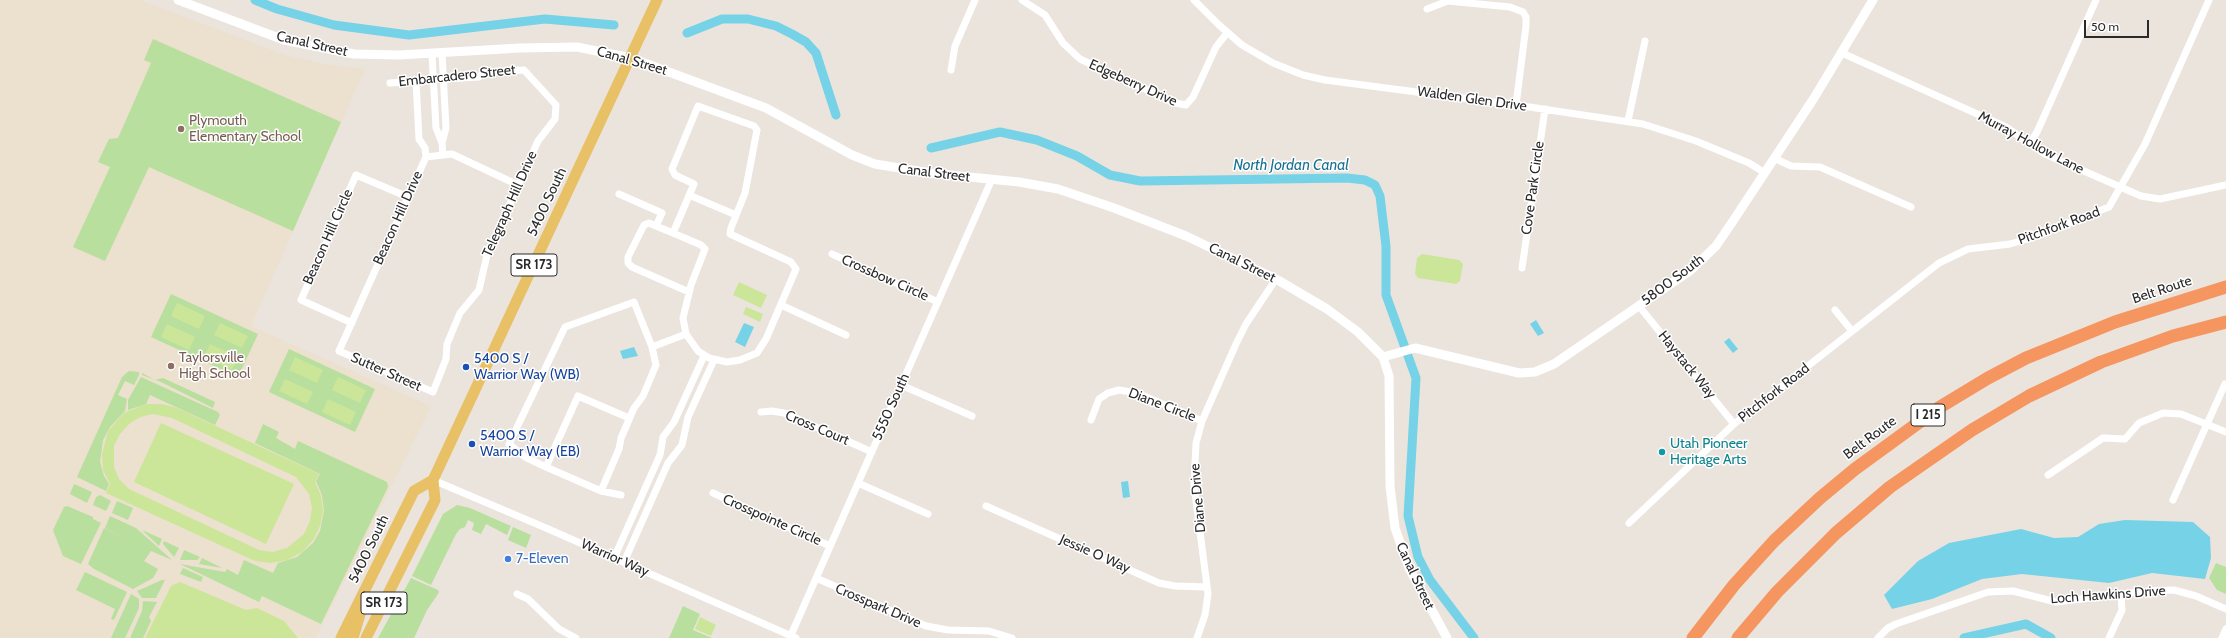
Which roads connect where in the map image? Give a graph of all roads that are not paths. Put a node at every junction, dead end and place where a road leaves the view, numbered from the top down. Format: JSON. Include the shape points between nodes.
{"nodes":[{"id":1,"x":178,"y":0,"type":"edge"},
{"id":2,"x":657,"y":0,"type":"edge"},
{"id":3,"x":975,"y":0,"type":"edge"},
{"id":4,"x":1022,"y":0,"type":"edge"},
{"id":5,"x":1194,"y":0,"type":"edge"},
{"id":6,"x":1873,"y":0,"type":"edge"},
{"id":7,"x":2096,"y":0,"type":"edge"},
{"id":8,"x":2209,"y":0,"type":"edge"},
{"id":9,"x":1427,"y":8,"type":"dead end"},
{"id":10,"x":1227,"y":33,"type":"junction"},
{"id":11,"x":1645,"y":41,"type":"dead end"},
{"id":12,"x":442,"y":53,"type":"junction"},
{"id":13,"x":1842,"y":53,"type":"junction"},
{"id":14,"x":432,"y":54,"type":"junction"},
{"id":15,"x":632,"y":58,"type":"junction"},
{"id":16,"x":951,"y":70,"type":"dead end"},
{"id":17,"x":444,"y":79,"type":"junction"},
{"id":18,"x":434,"y":80,"type":"junction"},
{"id":19,"x":416,"y":81,"type":"junction"},
{"id":20,"x":390,"y":83,"type":"dead end"},
{"id":21,"x":556,"y":105,"type":"joint"},
{"id":22,"x":1516,"y":105,"type":"junction"},
{"id":23,"x":1544,"y":109,"type":"junction"},
{"id":24,"x":1628,"y":121,"type":"junction"},
{"id":25,"x":442,"y":143,"type":"junction"},
{"id":26,"x":2030,"y":143,"type":"junction"},
{"id":27,"x":443,"y":155,"type":"junction"},
{"id":28,"x":426,"y":157,"type":"junction"},
{"id":29,"x":1774,"y":158,"type":"junction"},
{"id":30,"x":1765,"y":173,"type":"junction"},
{"id":31,"x":992,"y":179,"type":"junction"},
{"id":32,"x":518,"y":185,"type":"junction"},
{"id":33,"x":2226,"y":185,"type":"edge"},
{"id":34,"x":2120,"y":188,"type":"junction"},
{"id":35,"x":619,"y":194,"type":"dead end"},
{"id":36,"x":690,"y":194,"type":"junction"},
{"id":37,"x":408,"y":197,"type":"junction"},
{"id":38,"x":1910,"y":207,"type":"dead end"},
{"id":39,"x":736,"y":215,"type":"junction"},
{"id":40,"x":656,"y":226,"type":"junction"},
{"id":41,"x":673,"y":233,"type":"junction"},
{"id":42,"x":832,"y":254,"type":"dead end"},
{"id":43,"x":1522,"y":268,"type":"dead end"},
{"id":44,"x":1276,"y":279,"type":"junction"},
{"id":45,"x":2226,"y":287,"type":"edge"},
{"id":46,"x":689,"y":292,"type":"junction"},
{"id":47,"x":938,"y":302,"type":"junction"},
{"id":48,"x":781,"y":305,"type":"junction"},
{"id":49,"x":1639,"y":306,"type":"junction"},
{"id":50,"x":1835,"y":310,"type":"dead end"},
{"id":51,"x":2226,"y":322,"type":"edge"},
{"id":52,"x":352,"y":323,"type":"junction"},
{"id":53,"x":1852,"y":331,"type":"junction"},
{"id":54,"x":686,"y":334,"type":"junction"},
{"id":55,"x":846,"y":335,"type":"dead end"},
{"id":56,"x":652,"y":347,"type":"junction"},
{"id":57,"x":339,"y":351,"type":"joint"},
{"id":58,"x":1383,"y":357,"type":"junction"},
{"id":59,"x":709,"y":358,"type":"junction"},
{"id":60,"x":2225,"y":384,"type":"edge"},
{"id":61,"x":901,"y":385,"type":"junction"},
{"id":62,"x":433,"y":392,"type":"joint"},
{"id":63,"x":761,"y":412,"type":"dead end"},
{"id":64,"x":972,"y":416,"type":"dead end"},
{"id":65,"x":630,"y":418,"type":"junction"},
{"id":66,"x":1091,"y":420,"type":"dead end"},
{"id":67,"x":1202,"y":421,"type":"junction"},
{"id":68,"x":1734,"y":424,"type":"junction"},
{"id":69,"x":2207,"y":424,"type":"junction"},
{"id":70,"x":2226,"y":432,"type":"edge"},
{"id":71,"x":872,"y":452,"type":"junction"},
{"id":72,"x":546,"y":467,"type":"junction"},
{"id":73,"x":2048,"y":474,"type":"dead end"},
{"id":74,"x":433,"y":480,"type":"junction"},
{"id":75,"x":858,"y":483,"type":"junction"},
{"id":76,"x":601,"y":491,"type":"junction"},
{"id":77,"x":713,"y":493,"type":"dead end"},
{"id":78,"x":621,"y":495,"type":"dead end"},
{"id":79,"x":2173,"y":500,"type":"dead end"},
{"id":80,"x":986,"y":506,"type":"dead end"},
{"id":81,"x":928,"y":514,"type":"dead end"},
{"id":82,"x":1629,"y":523,"type":"dead end"},
{"id":83,"x":830,"y":546,"type":"junction"},
{"id":84,"x":614,"y":558,"type":"junction"},
{"id":85,"x":624,"y":562,"type":"junction"},
{"id":86,"x":816,"y":578,"type":"junction"},
{"id":87,"x":368,"y":587,"type":"junction"},
{"id":88,"x":1207,"y":587,"type":"junction"},
{"id":89,"x":517,"y":594,"type":"dead end"},
{"id":90,"x":2120,"y":594,"type":"junction"},
{"id":91,"x":2226,"y":609,"type":"edge"},
{"id":92,"x":2226,"y":629,"type":"edge"},
{"id":93,"x":793,"y":637,"type":"edge"},
{"id":94,"x":341,"y":638,"type":"edge"},
{"id":95,"x":353,"y":638,"type":"edge"},
{"id":96,"x":366,"y":638,"type":"edge"},
{"id":97,"x":576,"y":638,"type":"edge"},
{"id":98,"x":1012,"y":638,"type":"edge"},
{"id":99,"x":1197,"y":638,"type":"edge"},
{"id":100,"x":1447,"y":638,"type":"edge"},
{"id":101,"x":1692,"y":638,"type":"edge"},
{"id":102,"x":1738,"y":638,"type":"edge"},
{"id":103,"x":1878,"y":638,"type":"edge"},
{"id":104,"x":2110,"y":638,"type":"edge"},
{"id":105,"x":2222,"y":638,"type":"edge"}],
"edges":[{"from":1,"to":14,"type":"street","name":"Canal Street","via":[[264,33],[322,49],[377,55]]},
{"from":2,"to":15,"type":"main road","name":"5400 South","number":"SR 173"},
{"from":3,"to":16,"type":"street","via":[[955,46]]},
{"from":4,"to":10,"type":"street","name":"Edgeberry Drive","via":[[1045,15],[1063,43],[1080,59],[1186,105],[1193,98],[1216,47]]},
{"from":5,"to":10,"type":"street","name":"Walden Glen Drive"},
{"from":6,"to":13,"type":"street","name":"5800 South"},
{"from":7,"to":26,"type":"street"},
{"from":8,"to":34,"type":"street","name":"Pitchfork Road","via":[[2145,144]]},
{"from":9,"to":22,"type":"street","via":[[1448,1],[1510,7],[1523,12],[1526,26]]},
{"from":10,"to":22,"type":"street","name":"Walden Glen Drive","via":[[1273,63],[1313,77]]},
{"from":11,"to":24,"type":"street"},
{"from":12,"to":14,"type":"street","name":"Canal Street"},
{"from":12,"to":15,"type":"street","name":"Canal Street","via":[[577,47]]},
{"from":12,"to":17,"type":"street"},
{"from":13,"to":26,"type":"street","name":"Murray Hollow Lane","via":[[2006,127]]},
{"from":13,"to":29,"type":"street","name":"5800 South"},
{"from":14,"to":18,"type":"street"},
{"from":15,"to":31,"type":"street","name":"Canal Street","via":[[766,108],[852,155],[875,164]]},
{"from":15,"to":74,"type":"main road","name":"5400 South","number":"SR 173"},
{"from":17,"to":18,"type":"street","name":"Embarcadero Street"},
{"from":17,"to":21,"type":"street","name":"Embarcadero Street","via":[[479,77],[485,72],[524,70]]},
{"from":17,"to":25,"type":"street","via":[[446,128]]},
{"from":18,"to":19,"type":"street","name":"Embarcadero Street"},
{"from":18,"to":25,"type":"street","via":[[436,128]]},
{"from":19,"to":20,"type":"street","name":"Embarcadero Street"},
{"from":19,"to":28,"type":"street","name":"Beacon Hill Drive","via":[[419,138],[425,148]]},
{"from":21,"to":32,"type":"street","name":"Telegraph Hill Drive","via":[[555,119],[538,141]]},
{"from":22,"to":23,"type":"street","name":"Walden Glen Drive"},
{"from":23,"to":24,"type":"street","name":"Walden Glen Drive"},
{"from":23,"to":43,"type":"street","name":"Cove Park Circle"},
{"from":24,"to":30,"type":"street","name":"Walden Glen Drive","via":[[1689,138],[1749,163]]},
{"from":25,"to":27,"type":"street"},
{"from":26,"to":34,"type":"street","name":"Murray Hollow Lane","via":[[2046,154]]},
{"from":27,"to":28,"type":"street"},
{"from":27,"to":32,"type":"street","via":[[452,154]]},
{"from":28,"to":37,"type":"street","name":"Beacon Hill Drive"},
{"from":29,"to":30,"type":"street","name":"5800 South"},
{"from":29,"to":38,"type":"street","via":[[1791,166],[1820,167]]},
{"from":30,"to":49,"type":"street","name":"5800 South","via":[[1716,246],[1691,270]]},
{"from":31,"to":44,"type":"street","name":"Canal Street","via":[[1058,189],[1114,208],[1205,245]]},
{"from":31,"to":47,"type":"street","name":"5550 South"},
{"from":32,"to":62,"type":"street","name":"Telegraph Hill Drive","via":[[487,255],[479,290],[460,313],[446,344],[446,359]]},
{"from":33,"to":34,"type":"street","name":"Murray Hollow Lane","via":[[2160,199],[2140,196]]},
{"from":34,"to":53,"type":"street","name":"Pitchfork Road","via":[[2112,204],[2100,212],[2020,242],[1978,247],[1948,258]]},
{"from":35,"to":40,"type":"street","via":[[662,213]]},
{"from":36,"to":39,"type":"street"},
{"from":36,"to":39,"type":"street","via":[[694,184],[675,176],[672,168],[698,106],[751,125],[757,130],[745,193]]},
{"from":36,"to":41,"type":"street"},
{"from":37,"to":52,"type":"street","name":"Beacon Hill Drive"},
{"from":37,"to":52,"type":"street","name":"Beacon Hill Circle","via":[[356,174],[300,300]]},
{"from":39,"to":48,"type":"street","via":[[730,234],[796,266]]},
{"from":40,"to":41,"type":"street"},
{"from":40,"to":46,"type":"street","via":[[649,223],[644,225],[628,257],[628,263]]},
{"from":41,"to":46,"type":"street","via":[[705,249]]},
{"from":42,"to":47,"type":"street","name":"Crossbow Circle"},
{"from":44,"to":58,"type":"street","name":"Canal Street","via":[[1328,310],[1358,332]]},
{"from":44,"to":67,"type":"street","name":"Diane Drive","via":[[1240,334]]},
{"from":45,"to":101,"type":"highway","name":"Belt Route","number":"I 215","via":[[2115,322],[2026,358],[1940,407],[1855,468],[1820,498],[1764,552]]},
{"from":46,"to":54,"type":"street","via":[[683,318]]},
{"from":47,"to":61,"type":"street","name":"5550 South"},
{"from":48,"to":55,"type":"street"},
{"from":48,"to":59,"type":"street","via":[[757,353],[733,362]]},
{"from":49,"to":58,"type":"street","name":"5800 South","via":[[1554,364],[1535,372],[1519,373],[1415,348]]},
{"from":49,"to":68,"type":"street","name":"Haystack Way"},
{"from":50,"to":53,"type":"street"},
{"from":51,"to":102,"type":"highway","number":"I 215","via":[[2173,336],[2101,362],[2029,396],[1972,430],[1890,487],[1836,533],[1777,592]]},
{"from":52,"to":57,"type":"street","name":"Beacon Hill Drive"},
{"from":53,"to":68,"type":"street","name":"Pitchfork Road"},
{"from":54,"to":56,"type":"street"},
{"from":54,"to":59,"type":"street","via":[[692,345]]},
{"from":56,"to":65,"type":"street","via":[[656,365]]},
{"from":56,"to":72,"type":"street","via":[[634,302],[565,326],[509,444],[525,457]]},
{"from":57,"to":62,"type":"street","name":"Sutter Street"},
{"from":58,"to":100,"type":"street","name":"Canal Street","via":[[1389,383],[1390,486],[1395,528],[1408,568]]},
{"from":59,"to":84,"type":"street","via":[[663,437],[660,455]]},
{"from":59,"to":85,"type":"street","via":[[688,417],[682,445],[668,463]]},
{"from":60,"to":69,"type":"street"},
{"from":61,"to":64,"type":"street"},
{"from":61,"to":71,"type":"street","name":"5550 South"},
{"from":63,"to":71,"type":"street","name":"Cross Court","via":[[784,413]]},
{"from":65,"to":72,"type":"street","via":[[578,396]]},
{"from":65,"to":76,"type":"street"},
{"from":66,"to":67,"type":"street","name":"Diane Circle","via":[[1099,399],[1119,390],[1137,393]]},
{"from":67,"to":88,"type":"street","name":"Diane Drive","via":[[1196,444],[1194,476]]},
{"from":68,"to":82,"type":"street","name":"Pitchfork Road"},
{"from":69,"to":70,"type":"street"},
{"from":69,"to":73,"type":"street","via":[[2181,414],[2163,413],[2139,423],[2125,439],[2103,438]]},
{"from":69,"to":79,"type":"street"},
{"from":71,"to":75,"type":"street","name":"5550 South"},
{"from":72,"to":76,"type":"street"},
{"from":74,"to":84,"type":"street","name":"Warrior Way"},
{"from":74,"to":87,"type":"main road","name":"5400 South","number":"SR 173","via":[[414,491]]},
{"from":74,"to":96,"type":"main road","number":"SR 173","via":[[436,500]]},
{"from":75,"to":81,"type":"street"},
{"from":75,"to":83,"type":"street","name":"5550 South"},
{"from":76,"to":78,"type":"street"},
{"from":77,"to":83,"type":"street","name":"Crosspointe Circle"},
{"from":80,"to":88,"type":"street","name":"Jessie O Way","via":[[1160,582],[1181,587]]},
{"from":83,"to":86,"type":"street","name":"5550 South"},
{"from":84,"to":85,"type":"street","name":"Warrior Way"},
{"from":85,"to":93,"type":"street","name":"Warrior Way"},
{"from":86,"to":93,"type":"street","name":"5550 South"},
{"from":86,"to":98,"type":"street","name":"Crosspark Drive","via":[[926,626],[948,630],[989,631]]},
{"from":87,"to":94,"type":"main road","name":"5400 South","number":"SR 173"},
{"from":87,"to":95,"type":"main road"},
{"from":88,"to":99,"type":"street","name":"Diane Drive","via":[[1207,608]]},
{"from":89,"to":97,"type":"street","via":[[528,599],[559,629]]},
{"from":90,"to":91,"type":"street","name":"Loch Hawkins Drive","via":[[2174,590]]},
{"from":90,"to":103,"type":"street","name":"Loch Hawkins Drive","via":[[2056,602],[2013,591],[1988,592],[1896,624]]},
{"from":90,"to":104,"type":"street","via":[[2122,610]]},
{"from":92,"to":105,"type":"street"}]}
